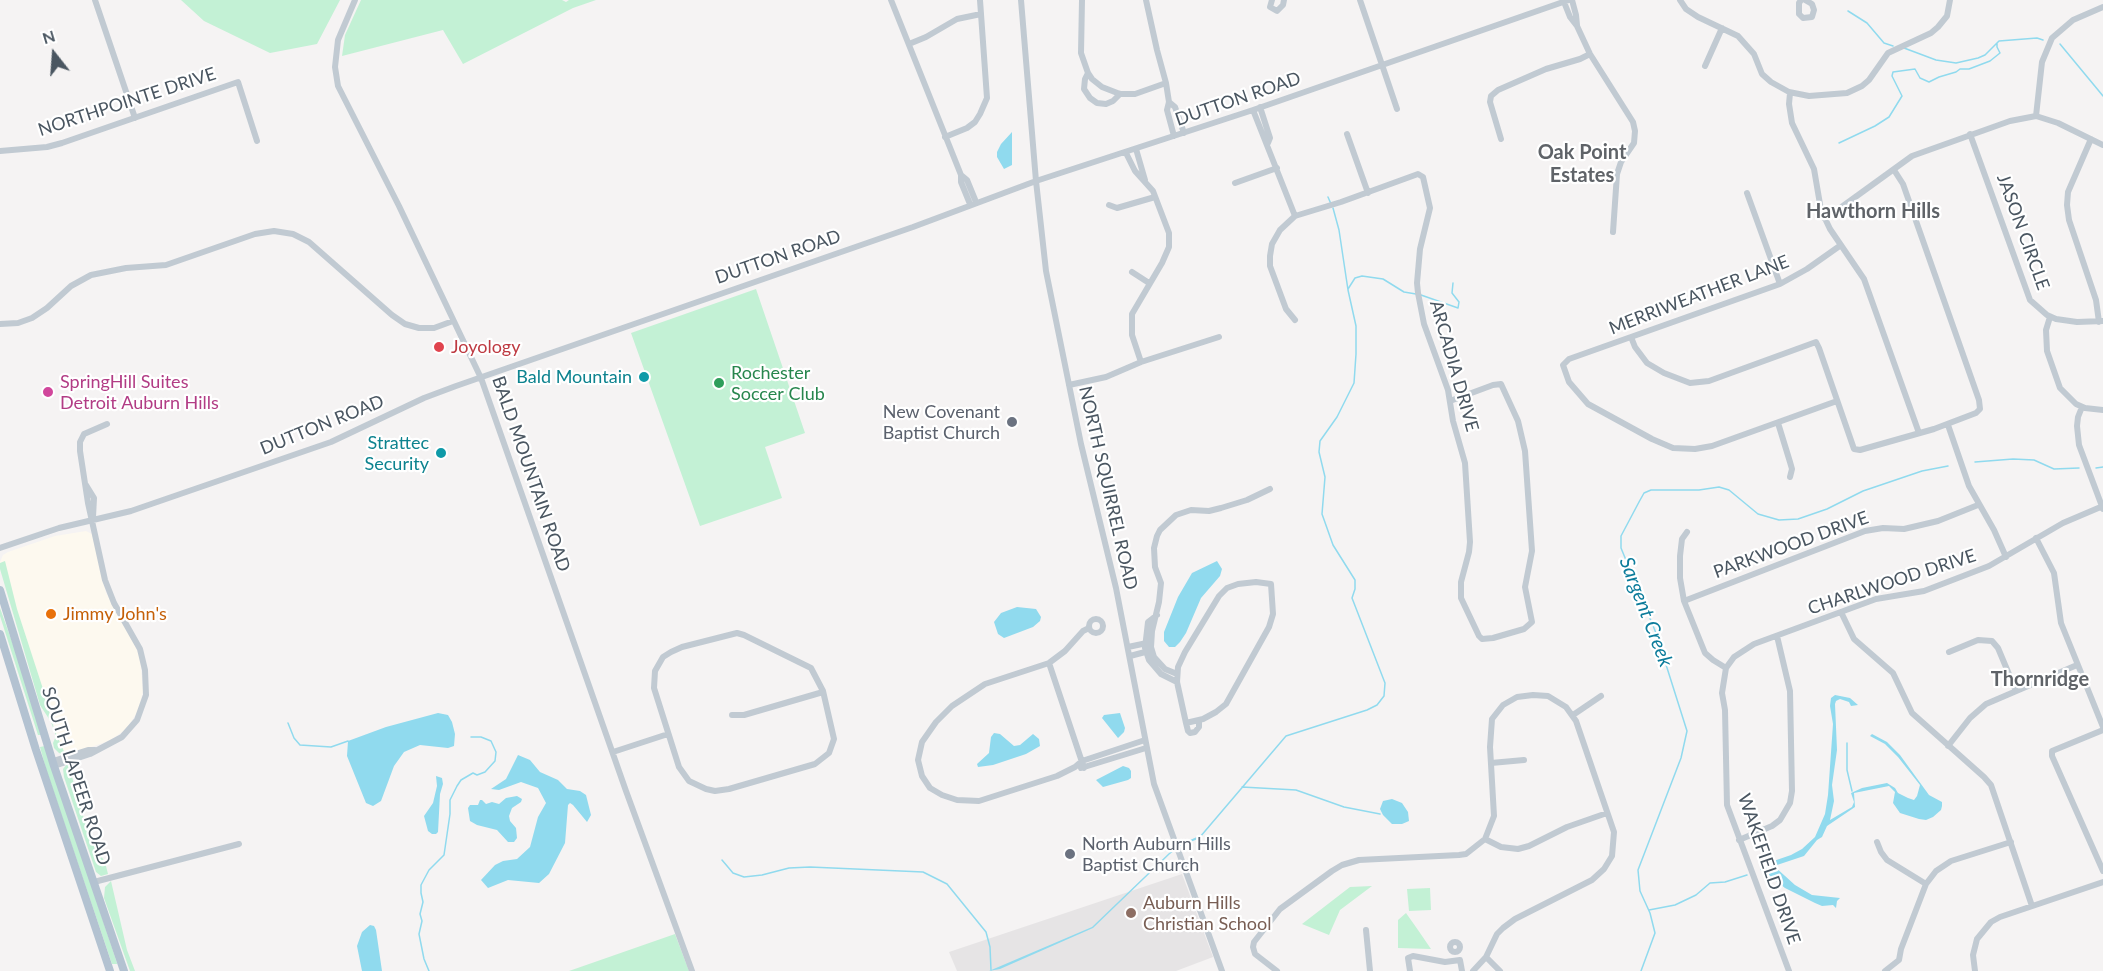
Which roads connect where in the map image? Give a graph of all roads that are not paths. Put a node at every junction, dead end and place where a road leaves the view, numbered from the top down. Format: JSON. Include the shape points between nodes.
{"nodes":[{"id":1,"x":95,"y":0,"type":"edge"},
{"id":2,"x":355,"y":0,"type":"edge"},
{"id":3,"x":891,"y":0,"type":"edge"},
{"id":4,"x":980,"y":0,"type":"edge"},
{"id":5,"x":1021,"y":0,"type":"edge"},
{"id":6,"x":1082,"y":0,"type":"edge"},
{"id":7,"x":1146,"y":0,"type":"edge"},
{"id":8,"x":1272,"y":0,"type":"edge"},
{"id":9,"x":1284,"y":0,"type":"edge"},
{"id":10,"x":1360,"y":0,"type":"edge"},
{"id":11,"x":1680,"y":0,"type":"edge"},
{"id":12,"x":1950,"y":0,"type":"edge"},
{"id":13,"x":1568,"y":1,"type":"edge"},
{"id":14,"x":2103,"y":7,"type":"edge"},
{"id":15,"x":981,"y":14,"type":"junction"},
{"id":16,"x":1722,"y":28,"type":"junction"},
{"id":17,"x":909,"y":45,"type":"junction"},
{"id":18,"x":1590,"y":54,"type":"junction"},
{"id":19,"x":1382,"y":65,"type":"junction"},
{"id":20,"x":1705,"y":66,"type":"dead end"},
{"id":21,"x":1088,"y":73,"type":"junction"},
{"id":22,"x":1166,"y":83,"type":"junction"},
{"id":23,"x":1790,"y":93,"type":"junction"},
{"id":24,"x":1120,"y":94,"type":"junction"},
{"id":25,"x":1169,"y":102,"type":"junction"},
{"id":26,"x":1257,"y":109,"type":"junction"},
{"id":27,"x":1397,"y":109,"type":"dead end"},
{"id":28,"x":2036,"y":116,"type":"junction"},
{"id":29,"x":135,"y":118,"type":"junction"},
{"id":30,"x":1184,"y":133,"type":"junction"},
{"id":31,"x":1347,"y":134,"type":"dead end"},
{"id":32,"x":1970,"y":134,"type":"junction"},
{"id":33,"x":945,"y":136,"type":"junction"},
{"id":34,"x":1174,"y":136,"type":"junction"},
{"id":35,"x":1501,"y":139,"type":"dead end"},
{"id":36,"x":2091,"y":139,"type":"junction"},
{"id":37,"x":257,"y":141,"type":"dead end"},
{"id":38,"x":2103,"y":145,"type":"edge"},
{"id":39,"x":1136,"y":149,"type":"junction"},
{"id":40,"x":0,"y":151,"type":"edge"},
{"id":41,"x":1126,"y":153,"type":"junction"},
{"id":42,"x":1277,"y":168,"type":"junction"},
{"id":43,"x":1894,"y":170,"type":"junction"},
{"id":44,"x":1035,"y":181,"type":"junction"},
{"id":45,"x":1145,"y":181,"type":"junction"},
{"id":46,"x":1235,"y":183,"type":"dead end"},
{"id":47,"x":1368,"y":193,"type":"junction"},
{"id":48,"x":1747,"y":193,"type":"dead end"},
{"id":49,"x":1155,"y":197,"type":"junction"},
{"id":50,"x":973,"y":203,"type":"junction"},
{"id":51,"x":1109,"y":206,"type":"dead end"},
{"id":52,"x":1295,"y":216,"type":"junction"},
{"id":53,"x":1825,"y":219,"type":"junction"},
{"id":54,"x":1613,"y":232,"type":"dead end"},
{"id":55,"x":1841,"y":245,"type":"junction"},
{"id":56,"x":1132,"y":272,"type":"dead end"},
{"id":57,"x":1149,"y":283,"type":"junction"},
{"id":58,"x":1780,"y":284,"type":"junction"},
{"id":59,"x":2050,"y":317,"type":"junction"},
{"id":60,"x":1295,"y":320,"type":"dead end"},
{"id":61,"x":453,"y":321,"type":"junction"},
{"id":62,"x":2101,"y":321,"type":"edge"},
{"id":63,"x":0,"y":324,"type":"edge"},
{"id":64,"x":1219,"y":336,"type":"dead end"},
{"id":65,"x":1631,"y":337,"type":"junction"},
{"id":66,"x":1142,"y":362,"type":"junction"},
{"id":67,"x":481,"y":378,"type":"junction"},
{"id":68,"x":1069,"y":385,"type":"junction"},
{"id":69,"x":1450,"y":400,"type":"junction"},
{"id":70,"x":1837,"y":401,"type":"junction"},
{"id":71,"x":2082,"y":407,"type":"junction"},
{"id":72,"x":2103,"y":410,"type":"edge"},
{"id":73,"x":1778,"y":423,"type":"junction"},
{"id":74,"x":107,"y":424,"type":"dead end"},
{"id":75,"x":1948,"y":425,"type":"junction"},
{"id":76,"x":1919,"y":433,"type":"junction"},
{"id":77,"x":1790,"y":477,"type":"dead end"},
{"id":78,"x":1270,"y":489,"type":"dead end"},
{"id":79,"x":1978,"y":505,"type":"junction"},
{"id":80,"x":2103,"y":508,"type":"edge"},
{"id":81,"x":93,"y":520,"type":"junction"},
{"id":82,"x":1687,"y":532,"type":"dead end"},
{"id":83,"x":2036,"y":538,"type":"junction"},
{"id":84,"x":0,"y":548,"type":"edge"},
{"id":85,"x":2006,"y":557,"type":"junction"},
{"id":86,"x":0,"y":590,"type":"edge"},
{"id":87,"x":1684,"y":601,"type":"junction"},
{"id":88,"x":1841,"y":612,"type":"junction"},
{"id":89,"x":1089,"y":628,"type":"dead end"},
{"id":90,"x":0,"y":634,"type":"edge"},
{"id":91,"x":1777,"y":636,"type":"junction"},
{"id":92,"x":1147,"y":643,"type":"junction"},
{"id":93,"x":1128,"y":646,"type":"junction"},
{"id":94,"x":1149,"y":651,"type":"junction"},
{"id":95,"x":1949,"y":652,"type":"dead end"},
{"id":96,"x":1130,"y":656,"type":"junction"},
{"id":97,"x":1049,"y":663,"type":"junction"},
{"id":98,"x":2078,"y":665,"type":"junction"},
{"id":99,"x":1726,"y":668,"type":"junction"},
{"id":100,"x":1177,"y":674,"type":"junction"},
{"id":101,"x":1177,"y":681,"type":"junction"},
{"id":102,"x":2016,"y":691,"type":"junction"},
{"id":103,"x":823,"y":692,"type":"junction"},
{"id":104,"x":1601,"y":696,"type":"dead end"},
{"id":105,"x":732,"y":715,"type":"dead end"},
{"id":106,"x":1573,"y":715,"type":"junction"},
{"id":107,"x":1199,"y":720,"type":"junction"},
{"id":108,"x":1186,"y":723,"type":"junction"},
{"id":109,"x":2103,"y":729,"type":"edge"},
{"id":110,"x":668,"y":734,"type":"junction"},
{"id":111,"x":33,"y":737,"type":"junction"},
{"id":112,"x":46,"y":740,"type":"junction"},
{"id":113,"x":1145,"y":740,"type":"junction"},
{"id":114,"x":1948,"y":746,"type":"junction"},
{"id":115,"x":1146,"y":748,"type":"junction"},
{"id":116,"x":613,"y":752,"type":"junction"},
{"id":117,"x":1113,"y":754,"type":"junction"},
{"id":118,"x":1524,"y":760,"type":"dead end"},
{"id":119,"x":1491,"y":763,"type":"junction"},
{"id":120,"x":54,"y":764,"type":"junction"},
{"id":121,"x":1083,"y":764,"type":"junction"},
{"id":122,"x":1607,"y":813,"type":"junction"},
{"id":123,"x":1485,"y":839,"type":"junction"},
{"id":124,"x":1739,"y":840,"type":"junction"},
{"id":125,"x":1877,"y":842,"type":"dead end"},
{"id":126,"x":2011,"y":842,"type":"junction"},
{"id":127,"x":239,"y":844,"type":"dead end"},
{"id":128,"x":2103,"y":871,"type":"edge"},
{"id":129,"x":94,"y":882,"type":"junction"},
{"id":130,"x":2103,"y":882,"type":"edge"},
{"id":131,"x":1926,"y":884,"type":"junction"},
{"id":132,"x":2032,"y":906,"type":"junction"},
{"id":133,"x":1366,"y":930,"type":"dead end"},
{"id":134,"x":1459,"y":950,"type":"dead end"},
{"id":135,"x":1486,"y":957,"type":"junction"},
{"id":136,"x":1460,"y":960,"type":"junction"},
{"id":137,"x":110,"y":971,"type":"edge"},
{"id":138,"x":124,"y":971,"type":"edge"},
{"id":139,"x":692,"y":971,"type":"edge"},
{"id":140,"x":1222,"y":971,"type":"edge"},
{"id":141,"x":1276,"y":971,"type":"edge"},
{"id":142,"x":1370,"y":971,"type":"edge"},
{"id":143,"x":1410,"y":971,"type":"edge"},
{"id":144,"x":1462,"y":971,"type":"edge"},
{"id":145,"x":1473,"y":971,"type":"edge"},
{"id":146,"x":1500,"y":971,"type":"edge"},
{"id":147,"x":1789,"y":971,"type":"edge"},
{"id":148,"x":1885,"y":971,"type":"edge"},
{"id":149,"x":1975,"y":971,"type":"edge"}],
"edges":[{"from":1,"to":29,"type":"street"},
{"from":2,"to":61,"type":"street","name":"BALD MOUNTAIN ROAD","via":[[338,40],[336,79]]},
{"from":3,"to":17,"type":"street"},
{"from":4,"to":15,"type":"street"},
{"from":5,"to":44,"type":"street","name":"NORTH SQUIRREL ROAD"},
{"from":6,"to":21,"type":"street","via":[[1081,54]]},
{"from":7,"to":22,"type":"street"},
{"from":8,"to":9,"type":"street","via":[[1270,7],[1277,11]]},
{"from":10,"to":19,"type":"street"},
{"from":11,"to":16,"type":"street","via":[[1686,9]]},
{"from":12,"to":23,"type":"street","via":[[1947,16],[1938,27],[1888,53],[1869,80],[1853,91],[1809,96]]},
{"from":13,"to":18,"type":"street"},
{"from":13,"to":19,"type":"street","name":"DUTTON ROAD"},
{"from":14,"to":28,"type":"street","via":[[2073,20],[2052,38],[2042,62]]},
{"from":15,"to":17,"type":"street","via":[[957,19]]},
{"from":15,"to":33,"type":"street","via":[[987,98],[975,122]]},
{"from":16,"to":20,"type":"street"},
{"from":16,"to":23,"type":"street","via":[[1745,42],[1762,74]]},
{"from":17,"to":33,"type":"street"},
{"from":18,"to":35,"type":"street","via":[[1546,69],[1491,96]]},
{"from":18,"to":54,"type":"street","via":[[1635,131],[1634,143],[1617,174]]},
{"from":19,"to":26,"type":"street","name":"DUTTON ROAD"},
{"from":19,"to":27,"type":"street"},
{"from":21,"to":24,"type":"street","via":[[1102,87]]},
{"from":21,"to":24,"type":"street","via":[[1084,89],[1097,103],[1113,102]]},
{"from":22,"to":24,"type":"street","via":[[1135,94]]},
{"from":22,"to":25,"type":"street"},
{"from":23,"to":53,"type":"street","via":[[1792,123],[1814,169]]},
{"from":25,"to":30,"type":"street","via":[[1175,107]]},
{"from":25,"to":34,"type":"street","via":[[1167,110]]},
{"from":26,"to":30,"type":"street","name":"DUTTON ROAD"},
{"from":26,"to":42,"type":"street","via":[[1264,140]]},
{"from":28,"to":32,"type":"street"},
{"from":28,"to":36,"type":"street"},
{"from":29,"to":37,"type":"street","name":"NORTHPOINTE DRIVE","via":[[238,82]]},
{"from":29,"to":40,"type":"street","name":"NORTHPOINTE DRIVE","via":[[54,145]]},
{"from":30,"to":34,"type":"street","name":"DUTTON ROAD"},
{"from":31,"to":47,"type":"street"},
{"from":32,"to":43,"type":"street","via":[[1919,153]]},
{"from":32,"to":59,"type":"street","name":"JASON CIRCLE","via":[[2025,288],[2034,304]]},
{"from":33,"to":50,"type":"street"},
{"from":34,"to":39,"type":"street","name":"DUTTON ROAD"},
{"from":36,"to":38,"type":"street"},
{"from":36,"to":62,"type":"street","via":[[2068,192],[2067,205]]},
{"from":39,"to":41,"type":"street","name":"DUTTON ROAD"},
{"from":39,"to":45,"type":"street"},
{"from":41,"to":44,"type":"street","name":"DUTTON ROAD"},
{"from":41,"to":45,"type":"street"},
{"from":42,"to":46,"type":"street"},
{"from":42,"to":52,"type":"street"},
{"from":43,"to":53,"type":"street"},
{"from":43,"to":75,"type":"street","via":[[1903,183],[1980,405],[1976,413]]},
{"from":44,"to":50,"type":"street","name":"DUTTON ROAD"},
{"from":44,"to":68,"type":"street","name":"NORTH SQUIRREL ROAD","via":[[1046,271]]},
{"from":45,"to":49,"type":"street"},
{"from":47,"to":52,"type":"street"},
{"from":47,"to":69,"type":"street","name":"ARCADIA DRIVE","via":[[1418,174],[1423,177],[1430,208],[1420,249],[1418,293],[1424,324]]},
{"from":48,"to":58,"type":"street"},
{"from":49,"to":51,"type":"street","via":[[1117,208]]},
{"from":49,"to":57,"type":"street","via":[[1169,233],[1169,247]]},
{"from":50,"to":67,"type":"street","name":"DUTTON ROAD"},
{"from":52,"to":60,"type":"street","via":[[1280,230],[1270,256],[1272,275],[1286,309]]},
{"from":53,"to":55,"type":"street"},
{"from":55,"to":58,"type":"street","name":"MERRIWEATHER LANE"},
{"from":55,"to":76,"type":"street","via":[[1864,279]]},
{"from":56,"to":57,"type":"street"},
{"from":57,"to":66,"type":"street","via":[[1132,314],[1131,324]]},
{"from":58,"to":65,"type":"street","name":"MERRIWEATHER LANE"},
{"from":59,"to":62,"type":"street"},
{"from":59,"to":71,"type":"street","via":[[2046,344],[2050,364],[2060,388]]},
{"from":61,"to":63,"type":"street","via":[[434,328],[405,324],[309,243],[293,234],[274,231],[166,265],[91,275],[32,318]]},
{"from":61,"to":67,"type":"street","name":"BALD MOUNTAIN ROAD"},
{"from":64,"to":66,"type":"street"},
{"from":65,"to":70,"type":"street","via":[[1647,363],[1690,383],[1709,381],[1816,342]]},
{"from":65,"to":73,"type":"street","name":"MERRIWEATHER LANE","via":[[1569,359],[1563,365],[1569,382],[1588,404],[1666,446],[1684,449],[1712,446]]},
{"from":66,"to":68,"type":"street","via":[[1106,377]]},
{"from":67,"to":81,"type":"street","name":"DUTTON ROAD","via":[[424,398],[331,442],[131,511]]},
{"from":67,"to":116,"type":"street","name":"BALD MOUNTAIN ROAD"},
{"from":68,"to":93,"type":"street","name":"NORTH SQUIRREL ROAD"},
{"from":69,"to":69,"type":"street","name":"ARCADIA DRIVE","via":[[1465,463],[1470,533],[1461,598],[1479,636],[1492,638],[1524,629],[1531,623],[1525,596],[1532,551],[1525,451],[1518,421],[1501,384]]},
{"from":70,"to":73,"type":"street"},
{"from":70,"to":76,"type":"street","via":[[1854,450]]},
{"from":71,"to":72,"type":"street"},
{"from":71,"to":80,"type":"street","via":[[2077,426],[2079,445]]},
{"from":73,"to":77,"type":"street","via":[[1792,469]]},
{"from":74,"to":81,"type":"street","via":[[87,432],[80,442],[86,485],[94,498]]},
{"from":75,"to":76,"type":"street"},
{"from":75,"to":79,"type":"street"},
{"from":78,"to":92,"type":"street","via":[[1221,508],[1176,515],[1160,530],[1154,548],[1161,583],[1157,614],[1148,622]]},
{"from":79,"to":85,"type":"street","via":[[1992,524]]},
{"from":79,"to":87,"type":"street","name":"PARKWOOD DRIVE","via":[[1904,529],[1865,531]]},
{"from":80,"to":83,"type":"street"},
{"from":81,"to":84,"type":"street","name":"DUTTON ROAD"},
{"from":81,"to":120,"type":"street","via":[[109,592],[137,642],[144,663],[146,695],[133,726],[114,742],[90,754]]},
{"from":82,"to":87,"type":"street","via":[[1680,549]]},
{"from":83,"to":85,"type":"street","name":"CHARLWOOD DRIVE"},
{"from":83,"to":98,"type":"street","via":[[2054,573],[2059,616]]},
{"from":85,"to":88,"type":"street","name":"CHARLWOOD DRIVE","via":[[1924,591],[1876,599]]},
{"from":86,"to":112,"type":"main road","name":"SOUTH LAPEER ROAD"},
{"from":87,"to":99,"type":"street","via":[[1705,653]]},
{"from":88,"to":91,"type":"street","name":"CHARLWOOD DRIVE"},
{"from":88,"to":114,"type":"street","via":[[1854,639],[1893,673],[1912,713]]},
{"from":89,"to":97,"type":"street"},
{"from":90,"to":111,"type":"main road","name":"SOUTH LAPEER ROAD"},
{"from":91,"to":99,"type":"street","name":"CHARLWOOD DRIVE","via":[[1743,650]]},
{"from":91,"to":124,"type":"street","via":[[1791,691],[1790,803],[1772,826]]},
{"from":92,"to":93,"type":"street"},
{"from":92,"to":94,"type":"street"},
{"from":93,"to":96,"type":"street","name":"NORTH SQUIRREL ROAD"},
{"from":94,"to":96,"type":"street"},
{"from":94,"to":100,"type":"street","via":[[1165,669]]},
{"from":94,"to":101,"type":"street","via":[[1149,660],[1161,674]]},
{"from":95,"to":102,"type":"street","via":[[1978,640],[1992,641]]},
{"from":96,"to":113,"type":"street","name":"NORTH SQUIRREL ROAD"},
{"from":97,"to":121,"type":"street"},
{"from":97,"to":121,"type":"street","via":[[985,684],[952,706],[922,742],[918,754],[920,771],[936,792],[972,802]]},
{"from":98,"to":102,"type":"street"},
{"from":98,"to":109,"type":"street"},
{"from":99,"to":124,"type":"street","name":"WAKEFIELD DRIVE","via":[[1722,693],[1725,799]]},
{"from":100,"to":101,"type":"street"},
{"from":100,"to":107,"type":"street","via":[[1185,652],[1227,588],[1256,582],[1271,584],[1273,614],[1269,627],[1226,704]]},
{"from":101,"to":108,"type":"street"},
{"from":102,"to":114,"type":"street","via":[[1978,709]]},
{"from":103,"to":105,"type":"street"},
{"from":103,"to":110,"type":"street","via":[[834,731],[828,753],[814,764],[729,789],[715,791],[689,781],[679,767]]},
{"from":103,"to":110,"type":"street","via":[[815,672],[805,664],[744,634],[682,647],[663,657],[653,680]]},
{"from":104,"to":106,"type":"street"},
{"from":106,"to":119,"type":"street","via":[[1560,703],[1541,695],[1508,701],[1492,719]]},
{"from":106,"to":122,"type":"street"},
{"from":107,"to":108,"type":"street"},
{"from":107,"to":108,"type":"street","via":[[1195,732],[1190,733]]},
{"from":109,"to":128,"type":"street","via":[[2056,748],[2052,756]]},
{"from":110,"to":116,"type":"street"},
{"from":111,"to":112,"type":"main road","via":[[39,742]]},
{"from":111,"to":137,"type":"main road","name":"SOUTH LAPEER ROAD"},
{"from":112,"to":120,"type":"main road","name":"SOUTH LAPEER ROAD"},
{"from":113,"to":115,"type":"street","name":"NORTH SQUIRREL ROAD"},
{"from":113,"to":117,"type":"street"},
{"from":114,"to":126,"type":"street","via":[[1991,785]]},
{"from":115,"to":117,"type":"street"},
{"from":115,"to":140,"type":"street","name":"NORTH SQUIRREL ROAD","via":[[1155,784]]},
{"from":116,"to":139,"type":"street","name":"BALD MOUNTAIN ROAD"},
{"from":117,"to":121,"type":"street"},
{"from":118,"to":119,"type":"street"},
{"from":119,"to":123,"type":"street","via":[[1494,816]]},
{"from":120,"to":129,"type":"main road","name":"SOUTH LAPEER ROAD"},
{"from":122,"to":123,"type":"street","via":[[1518,849],[1501,847]]},
{"from":122,"to":135,"type":"street","via":[[1614,840],[1604,869],[1592,880],[1508,924],[1497,934]]},
{"from":123,"to":141,"type":"street","via":[[1466,854],[1359,860],[1332,871],[1280,909],[1254,942],[1256,954]]},
{"from":124,"to":147,"type":"street","name":"WAKEFIELD DRIVE"},
{"from":125,"to":131,"type":"street","via":[[1887,860]]},
{"from":126,"to":131,"type":"street","via":[[1951,861]]},
{"from":126,"to":132,"type":"street"},
{"from":127,"to":129,"type":"street"},
{"from":129,"to":138,"type":"main road","name":"SOUTH LAPEER ROAD"},
{"from":130,"to":132,"type":"street"},
{"from":131,"to":148,"type":"street","via":[[1899,960]]},
{"from":132,"to":149,"type":"street","via":[[2000,917],[1982,930],[1974,948]]},
{"from":133,"to":142,"type":"street"},
{"from":134,"to":136,"type":"street"},
{"from":135,"to":145,"type":"street"},
{"from":135,"to":146,"type":"street"},
{"from":136,"to":143,"type":"street","via":[[1445,962],[1413,956],[1408,958]]},
{"from":136,"to":144,"type":"street"},
{"from":137,"to":138,"type":"main road","via":[[117,967]]}]}
